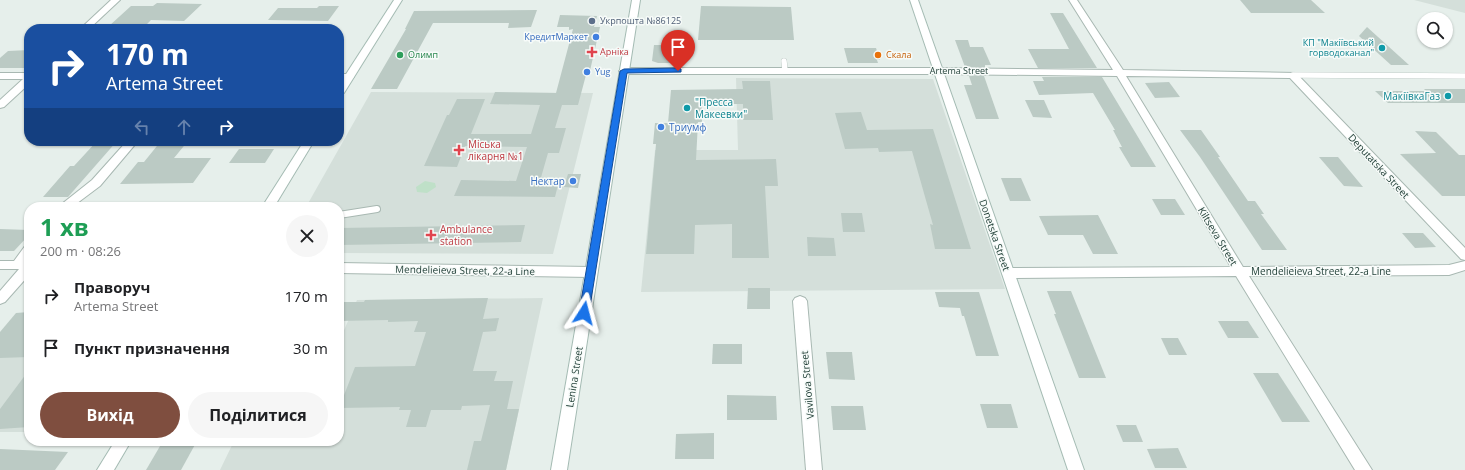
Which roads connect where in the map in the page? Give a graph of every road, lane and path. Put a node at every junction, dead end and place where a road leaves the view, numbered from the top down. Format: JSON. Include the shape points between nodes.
{"nodes":[{"id":1,"x":116,"y":0,"type":"edge"},
{"id":2,"x":398,"y":0,"type":"edge"},
{"id":3,"x":636,"y":0,"type":"edge"},
{"id":4,"x":914,"y":0,"type":"edge"},
{"id":5,"x":1073,"y":0,"type":"edge"},
{"id":6,"x":90,"y":24,"type":"edge"},
{"id":7,"x":624,"y":71,"type":"junction"},
{"id":8,"x":938,"y":71,"type":"junction"},
{"id":9,"x":1119,"y":72,"type":"junction"},
{"id":10,"x":1294,"y":75,"type":"junction"},
{"id":11,"x":0,"y":76,"type":"edge"},
{"id":12,"x":24,"y":76,"type":"edge"},
{"id":13,"x":1465,"y":76,"type":"edge"},
{"id":14,"x":344,"y":77,"type":"edge"},
{"id":15,"x":349,"y":77,"type":"junction"},
{"id":16,"x":24,"y":83,"type":"edge"},
{"id":17,"x":344,"y":85,"type":"edge"},
{"id":18,"x":0,"y":105,"type":"edge"},
{"id":19,"x":129,"y":146,"type":"edge"},
{"id":20,"x":306,"y":146,"type":"edge"},
{"id":21,"x":71,"y":202,"type":"edge"},
{"id":22,"x":271,"y":202,"type":"edge"},
{"id":23,"x":377,"y":209,"type":"dead end"},
{"id":24,"x":344,"y":214,"type":"edge"},
{"id":25,"x":1465,"y":256,"type":"edge"},
{"id":26,"x":0,"y":265,"type":"edge"},
{"id":27,"x":1465,"y":265,"type":"edge"},
{"id":28,"x":24,"y":266,"type":"edge"},
{"id":29,"x":24,"y":267,"type":"edge"},
{"id":30,"x":344,"y":268,"type":"edge"},
{"id":31,"x":591,"y":272,"type":"junction"},
{"id":32,"x":1240,"y":272,"type":"junction"},
{"id":33,"x":1008,"y":274,"type":"junction"},
{"id":34,"x":0,"y":300,"type":"edge"},
{"id":35,"x":800,"y":301,"type":"dead end"},
{"id":36,"x":120,"y":446,"type":"edge"},
{"id":37,"x":105,"y":470,"type":"edge"},
{"id":38,"x":559,"y":470,"type":"edge"},
{"id":39,"x":814,"y":470,"type":"edge"},
{"id":40,"x":1076,"y":470,"type":"edge"},
{"id":41,"x":1364,"y":470,"type":"edge"}],
"edges":[{"from":1,"to":6,"type":"street"},
{"from":2,"to":15,"type":"street"},
{"from":3,"to":7,"type":"street","name":"Lenina Street"},
{"from":4,"to":8,"type":"street","name":"Donetska Street"},
{"from":5,"to":9,"type":"street","name":"Kiltseva Street"},
{"from":7,"to":8,"type":"street","name":"Artema Street","via":[[785,66]]},
{"from":7,"to":31,"type":"street","name":"Lenina Street"},
{"from":8,"to":9,"type":"street","name":"Artema Street"},
{"from":8,"to":33,"type":"street","name":"Donetska Street"},
{"from":9,"to":10,"type":"street","name":"Artema Street"},
{"from":9,"to":32,"type":"street","name":"Kiltseva Street"},
{"from":10,"to":13,"type":"lane"},
{"from":10,"to":25,"type":"street","name":"Deputatska Street"},
{"from":11,"to":12,"type":"street"},
{"from":14,"to":15,"type":"street"},
{"from":15,"to":17,"type":"street"},
{"from":16,"to":18,"type":"street"},
{"from":19,"to":21,"type":"street","via":[[96,183]]},
{"from":20,"to":22,"type":"street"},
{"from":23,"to":24,"type":"lane"},
{"from":26,"to":28,"type":"street"},
{"from":27,"to":32,"type":"street","name":"Mendelieieva Street, 22-a Line","via":[[1449,270]]},
{"from":29,"to":34,"type":"street"},
{"from":30,"to":31,"type":"street","name":"Mendelieieva Street, 22-a Line"},
{"from":31,"to":38,"type":"street","name":"Lenina Street"},
{"from":32,"to":33,"type":"street","name":"Mendelieieva Street, 22-a Line"},
{"from":32,"to":41,"type":"street","name":"Kiltseva Street"},
{"from":33,"to":40,"type":"street","name":"Donetska Street"},
{"from":35,"to":39,"type":"street","name":"Vavilova Street"},
{"from":36,"to":37,"type":"street"}]}
